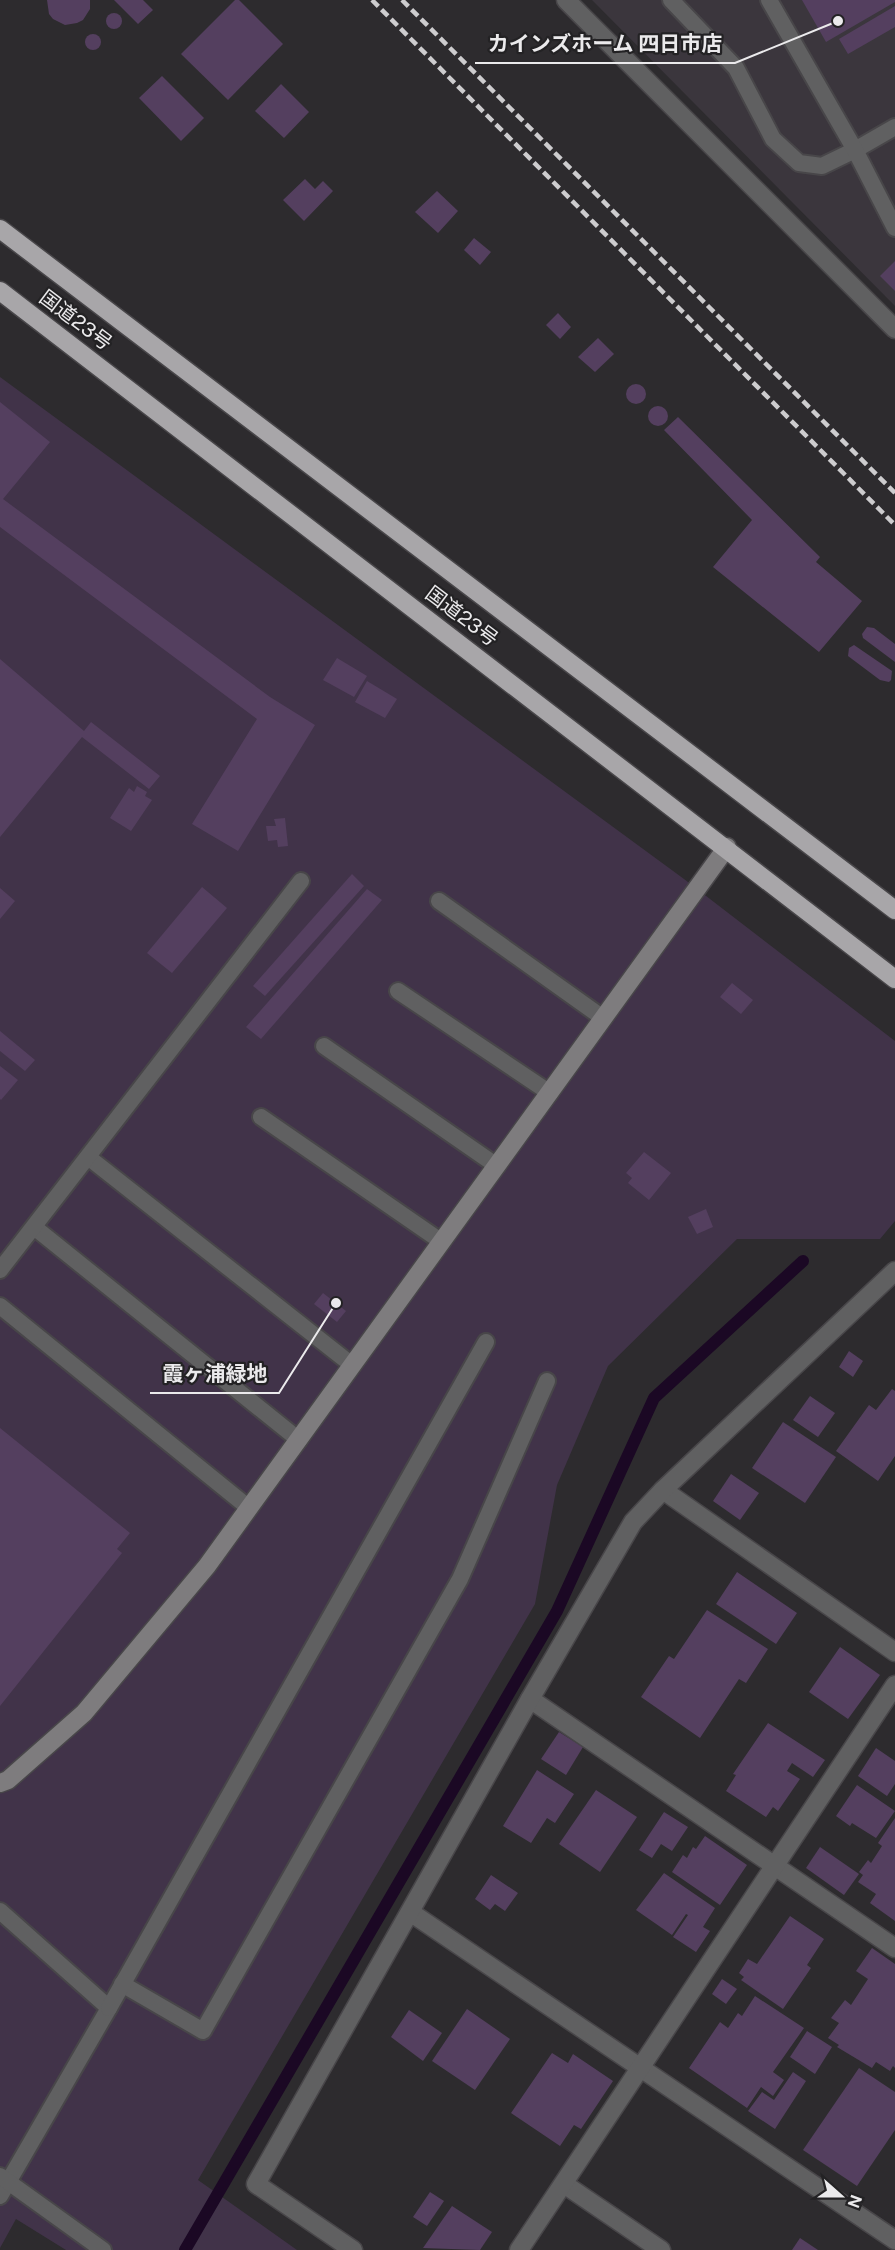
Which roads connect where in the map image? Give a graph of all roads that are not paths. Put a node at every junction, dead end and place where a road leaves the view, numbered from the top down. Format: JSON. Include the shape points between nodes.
{"nodes":[{"id":1,"x":566,"y":0,"type":"edge"},
{"id":2,"x":671,"y":0,"type":"edge"},
{"id":3,"x":769,"y":0,"type":"edge"},
{"id":4,"x":895,"y":127,"type":"edge"},
{"id":5,"x":855,"y":150,"type":"junction"},
{"id":6,"x":891,"y":208,"type":"edge"},
{"id":7,"x":895,"y":228,"type":"edge"},
{"id":8,"x":0,"y":229,"type":"edge"},
{"id":9,"x":0,"y":291,"type":"edge"},
{"id":10,"x":895,"y":329,"type":"edge"},
{"id":11,"x":727,"y":847,"type":"junction"},
{"id":12,"x":301,"y":881,"type":"dead end"},
{"id":13,"x":439,"y":901,"type":"dead end"},
{"id":14,"x":895,"y":910,"type":"edge"},
{"id":15,"x":895,"y":978,"type":"edge"},
{"id":16,"x":398,"y":991,"type":"dead end"},
{"id":17,"x":603,"y":1018,"type":"junction"},
{"id":18,"x":324,"y":1046,"type":"dead end"},
{"id":19,"x":549,"y":1094,"type":"junction"},
{"id":20,"x":261,"y":1118,"type":"dead end"},
{"id":21,"x":88,"y":1157,"type":"junction"},
{"id":22,"x":497,"y":1166,"type":"junction"},
{"id":23,"x":34,"y":1227,"type":"junction"},
{"id":24,"x":442,"y":1242,"type":"junction"},
{"id":25,"x":0,"y":1270,"type":"edge"},
{"id":26,"x":895,"y":1270,"type":"edge"},
{"id":27,"x":0,"y":1306,"type":"edge"},
{"id":28,"x":486,"y":1342,"type":"dead end"},
{"id":29,"x":352,"y":1365,"type":"junction"},
{"id":30,"x":547,"y":1381,"type":"dead end"},
{"id":31,"x":299,"y":1440,"type":"junction"},
{"id":32,"x":663,"y":1490,"type":"junction"},
{"id":33,"x":249,"y":1508,"type":"junction"},
{"id":34,"x":895,"y":1652,"type":"edge"},
{"id":35,"x":895,"y":1685,"type":"edge"},
{"id":36,"x":530,"y":1699,"type":"junction"},
{"id":37,"x":0,"y":1783,"type":"edge"},
{"id":38,"x":775,"y":1866,"type":"junction"},
{"id":39,"x":0,"y":1911,"type":"edge"},
{"id":40,"x":410,"y":1912,"type":"junction"},
{"id":41,"x":895,"y":1948,"type":"edge"},
{"id":42,"x":122,"y":1984,"type":"junction"},
{"id":43,"x":109,"y":2008,"type":"junction"},
{"id":44,"x":641,"y":2068,"type":"junction"},
{"id":45,"x":564,"y":2184,"type":"junction"},
{"id":46,"x":3,"y":2185,"type":"edge"},
{"id":47,"x":890,"y":2239,"type":"edge"},
{"id":48,"x":103,"y":2250,"type":"edge"},
{"id":49,"x":353,"y":2250,"type":"edge"},
{"id":50,"x":519,"y":2250,"type":"edge"},
{"id":51,"x":661,"y":2250,"type":"edge"}],
"edges":[{"from":1,"to":10,"type":"street"},
{"from":2,"to":5,"type":"lane","via":[[736,68],[773,139],[799,163],[822,166]]},
{"from":3,"to":5,"type":"lane"},
{"from":4,"to":5,"type":"lane"},
{"from":5,"to":6,"type":"lane"},
{"from":6,"to":7,"type":"lane"},
{"from":8,"to":14,"type":"highway","name":"国道23号"},
{"from":9,"to":11,"type":"highway","name":"国道23号"},
{"from":11,"to":15,"type":"highway","name":"国道23号"},
{"from":11,"to":17,"type":"street"},
{"from":12,"to":21,"type":"lane"},
{"from":13,"to":17,"type":"lane"},
{"from":16,"to":19,"type":"lane"},
{"from":17,"to":19,"type":"street"},
{"from":18,"to":22,"type":"lane"},
{"from":19,"to":22,"type":"street"},
{"from":20,"to":24,"type":"lane"},
{"from":21,"to":23,"type":"lane"},
{"from":21,"to":29,"type":"lane"},
{"from":22,"to":24,"type":"street"},
{"from":23,"to":25,"type":"lane"},
{"from":23,"to":31,"type":"lane"},
{"from":24,"to":29,"type":"street"},
{"from":26,"to":32,"type":"street"},
{"from":27,"to":33,"type":"lane"},
{"from":28,"to":42,"type":"lane"},
{"from":29,"to":31,"type":"street"},
{"from":30,"to":42,"type":"lane","via":[[460,1579],[203,2031]]},
{"from":31,"to":33,"type":"street"},
{"from":32,"to":34,"type":"street"},
{"from":32,"to":36,"type":"street","via":[[633,1522]]},
{"from":33,"to":37,"type":"street","via":[[207,1566],[84,1713]]},
{"from":35,"to":38,"type":"street"},
{"from":36,"to":38,"type":"street"},
{"from":36,"to":40,"type":"street"},
{"from":38,"to":41,"type":"street"},
{"from":38,"to":44,"type":"street"},
{"from":39,"to":43,"type":"lane"},
{"from":40,"to":44,"type":"street"},
{"from":40,"to":49,"type":"street","via":[[256,2184]]},
{"from":42,"to":43,"type":"lane"},
{"from":43,"to":46,"type":"lane"},
{"from":44,"to":45,"type":"street"},
{"from":44,"to":47,"type":"street"},
{"from":45,"to":50,"type":"street"},
{"from":45,"to":51,"type":"street"},
{"from":46,"to":48,"type":"lane","via":[[23,2193]]}]}
